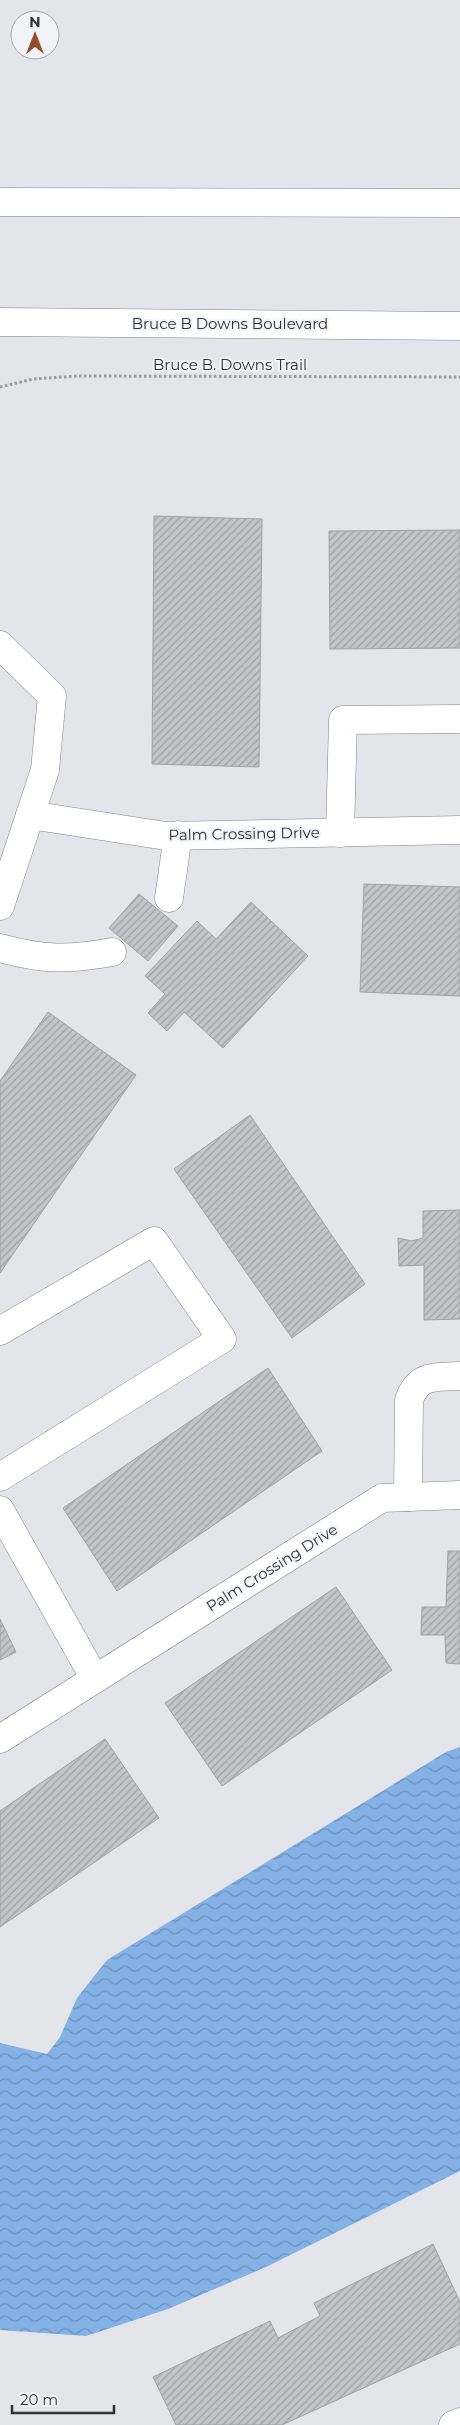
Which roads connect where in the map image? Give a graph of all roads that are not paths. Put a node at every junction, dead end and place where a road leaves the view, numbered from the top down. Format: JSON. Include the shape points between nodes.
{"nodes":[{"id":1,"x":0,"y":202,"type":"edge"},
{"id":2,"x":460,"y":203,"type":"edge"},
{"id":3,"x":0,"y":322,"type":"edge"},
{"id":4,"x":460,"y":326,"type":"edge"},
{"id":5,"x":0,"y":645,"type":"edge"},
{"id":6,"x":460,"y":719,"type":"edge"},
{"id":7,"x":30,"y":815,"type":"junction"},
{"id":8,"x":460,"y":830,"type":"edge"},
{"id":9,"x":340,"y":832,"type":"junction"},
{"id":10,"x":178,"y":835,"type":"junction"},
{"id":11,"x":169,"y":898,"type":"dead end"},
{"id":12,"x":0,"y":906,"type":"edge"},
{"id":13,"x":0,"y":948,"type":"edge"},
{"id":14,"x":112,"y":952,"type":"dead end"},
{"id":15,"x":0,"y":1331,"type":"edge"},
{"id":16,"x":460,"y":1376,"type":"edge"},
{"id":17,"x":0,"y":1477,"type":"edge"},
{"id":18,"x":460,"y":1495,"type":"edge"},
{"id":19,"x":408,"y":1497,"type":"junction"},
{"id":20,"x":0,"y":1510,"type":"edge"},
{"id":21,"x":95,"y":1679,"type":"junction"},
{"id":22,"x":0,"y":1739,"type":"edge"},
{"id":23,"x":460,"y":2422,"type":"edge"},
{"id":24,"x":454,"y":2425,"type":"edge"}],
"edges":[{"from":1,"to":2,"type":"street"},
{"from":3,"to":4,"type":"street","name":"Bruce B Downs Boulevard"},
{"from":5,"to":7,"type":"street","via":[[52,696],[45,770]]},
{"from":6,"to":9,"type":"street","via":[[343,720]]},
{"from":7,"to":10,"type":"street","name":"Palm Crossing Drive","via":[[166,836]]},
{"from":7,"to":12,"type":"street"},
{"from":8,"to":9,"type":"street","name":"Palm Crossing Drive"},
{"from":9,"to":10,"type":"street","name":"Palm Crossing Drive"},
{"from":10,"to":11,"type":"street"},
{"from":13,"to":14,"type":"street","via":[[51,959],[76,959]]},
{"from":15,"to":17,"type":"street","via":[[154,1241],[222,1339]]},
{"from":16,"to":19,"type":"street","via":[[425,1378],[414,1388],[409,1400]]},
{"from":18,"to":19,"type":"street","name":"Palm Crossing Drive"},
{"from":19,"to":21,"type":"street","name":"Palm Crossing Drive","via":[[382,1498]]},
{"from":20,"to":21,"type":"street"},
{"from":21,"to":22,"type":"street","name":"Palm Crossing Drive"},
{"from":23,"to":24,"type":"street"}]}
